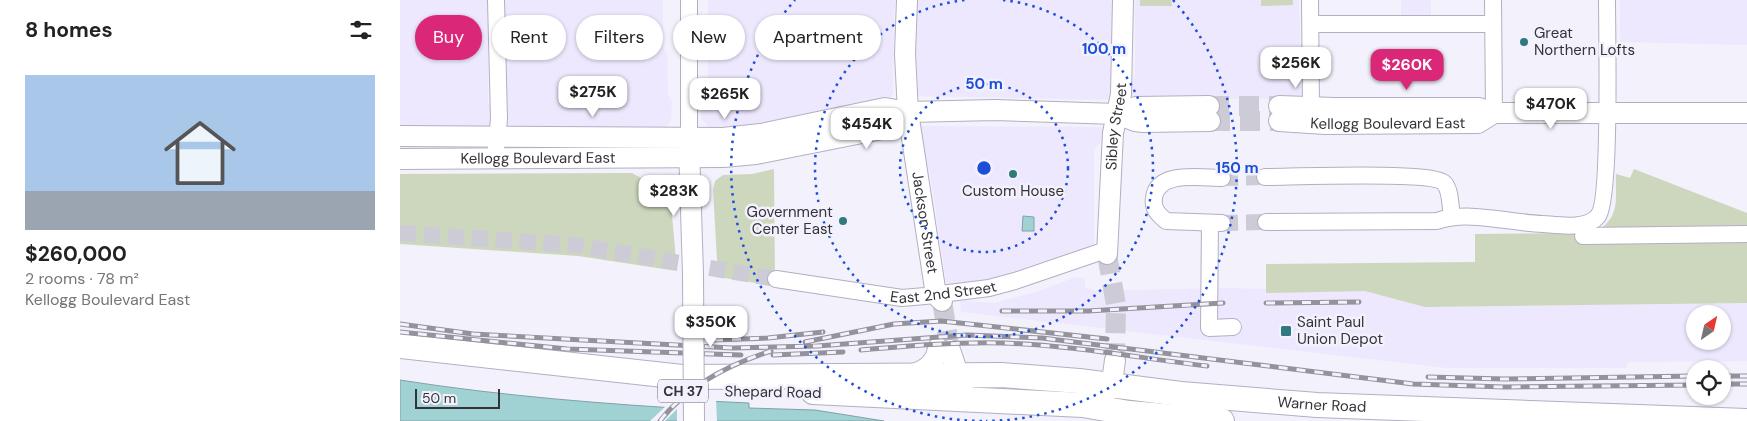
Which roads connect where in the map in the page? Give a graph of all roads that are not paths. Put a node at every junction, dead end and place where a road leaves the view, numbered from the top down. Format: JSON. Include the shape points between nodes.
{"nodes":[{"id":1,"x":496,"y":0,"type":"edge"},
{"id":2,"x":689,"y":0,"type":"edge"},
{"id":3,"x":907,"y":0,"type":"edge"},
{"id":4,"x":1123,"y":0,"type":"edge"},
{"id":5,"x":1310,"y":0,"type":"edge"},
{"id":6,"x":1493,"y":0,"type":"edge"},
{"id":7,"x":1607,"y":0,"type":"edge"},
{"id":8,"x":1310,"y":24,"type":"junction"},
{"id":9,"x":1494,"y":24,"type":"junction"},
{"id":10,"x":1312,"y":108,"type":"junction"},
{"id":11,"x":908,"y":112,"type":"junction"},
{"id":12,"x":1608,"y":112,"type":"junction"},
{"id":13,"x":1210,"y":113,"type":"tunnel mouth"},
{"id":14,"x":1494,"y":113,"type":"junction"},
{"id":15,"x":1747,"y":113,"type":"edge"},
{"id":16,"x":1117,"y":114,"type":"junction"},
{"id":17,"x":1325,"y":124,"type":"junction"},
{"id":18,"x":497,"y":135,"type":"junction"},
{"id":19,"x":400,"y":136,"type":"edge"},
{"id":20,"x":689,"y":136,"type":"junction"},
{"id":21,"x":690,"y":158,"type":"junction"},
{"id":22,"x":400,"y":159,"type":"edge"},
{"id":23,"x":496,"y":159,"type":"junction"},
{"id":24,"x":1222,"y":178,"type":"tunnel mouth"},
{"id":25,"x":1265,"y":178,"type":"tunnel mouth"},
{"id":26,"x":1452,"y":216,"type":"junction"},
{"id":27,"x":1266,"y":222,"type":"tunnel mouth"},
{"id":28,"x":1747,"y":234,"type":"edge"},
{"id":29,"x":1583,"y":236,"type":"dead end"},
{"id":30,"x":1106,"y":252,"type":"joint"},
{"id":31,"x":776,"y":279,"type":"tunnel mouth"},
{"id":32,"x":937,"y":299,"type":"junction"},
{"id":33,"x":1234,"y":327,"type":"dead end"},
{"id":34,"x":400,"y":346,"type":"edge"},
{"id":35,"x":1115,"y":360,"type":"tunnel mouth"},
{"id":36,"x":400,"y":362,"type":"edge"},
{"id":37,"x":958,"y":374,"type":"junction"},
{"id":38,"x":906,"y":376,"type":"junction"},
{"id":39,"x":1112,"y":385,"type":"junction"},
{"id":40,"x":966,"y":398,"type":"junction"},
{"id":41,"x":1084,"y":405,"type":"junction"},
{"id":42,"x":1431,"y":416,"type":"edge"},
{"id":43,"x":1574,"y":418,"type":"edge"},
{"id":44,"x":694,"y":421,"type":"edge"},
{"id":45,"x":1222,"y":421,"type":"edge"},
{"id":46,"x":1747,"y":421,"type":"edge"}],
"edges":[{"from":1,"to":18,"type":"street"},
{"from":2,"to":20,"type":"street"},
{"from":3,"to":11,"type":"main road","name":"Jackson Street"},
{"from":4,"to":16,"type":"main road","name":"Sibley Street","via":[[1123,64]]},
{"from":5,"to":8,"type":"street"},
{"from":6,"to":9,"type":"street"},
{"from":7,"to":12,"type":"street"},
{"from":8,"to":9,"type":"street"},
{"from":8,"to":10,"type":"street"},
{"from":9,"to":14,"type":"street"},
{"from":10,"to":14,"type":"main road","name":"Kellogg Boulevard East","via":[[1479,108]]},
{"from":10,"to":17,"type":"street"},
{"from":10,"to":17,"type":"main road","name":"Kellogg Boulevard East","via":[[1279,113]]},
{"from":11,"to":16,"type":"main road","name":"Kellogg Boulevard East","via":[[995,110]]},
{"from":11,"to":20,"type":"main road","name":"Kellogg Boulevard East","via":[[885,108],[761,134],[723,138]]},
{"from":11,"to":21,"type":"main road","name":"Kellogg Boulevard East","via":[[892,127],[756,154]]},
{"from":11,"to":32,"type":"main road","name":"Jackson Street"},
{"from":12,"to":14,"type":"main road","name":"Kellogg Boulevard East"},
{"from":12,"to":15,"type":"main road","name":"Kellogg Boulevard East"},
{"from":12,"to":26,"type":"street","via":[[1603,205],[1594,220],[1581,225],[1542,224]]},
{"from":13,"to":16,"type":"main road","name":"Kellogg Boulevard East","via":[[1136,107]]},
{"from":14,"to":17,"type":"main road","name":"Kellogg Boulevard East","via":[[1478,123]]},
{"from":16,"to":30,"type":"main road","name":"Sibley Street"},
{"from":18,"to":19,"type":"main road","name":"Kellogg Boulevard East"},
{"from":18,"to":20,"type":"main road","name":"Kellogg Boulevard East"},
{"from":18,"to":23,"type":"street"},
{"from":20,"to":21,"type":"main road"},
{"from":21,"to":23,"type":"main road","name":"Kellogg Boulevard East"},
{"from":21,"to":44,"type":"main road","bridge":true},
{"from":22,"to":23,"type":"main road","name":"Kellogg Boulevard East"},
{"from":24,"to":33,"type":"street","via":[[1166,180],[1156,189],[1155,209],[1166,221],[1216,223],[1209,328]]},
{"from":25,"to":26,"type":"street","via":[[1433,178],[1443,181],[1448,188]]},
{"from":26,"to":27,"type":"street","via":[[1437,221]]},
{"from":28,"to":29,"type":"street"},
{"from":30,"to":32,"type":"street","name":"East 2nd Street","via":[[1015,281]]},
{"from":31,"to":32,"type":"street","name":"East 2nd Street","via":[[902,298]]},
{"from":34,"to":38,"type":"highway","name":"Shepard Road","number":"CH 37","via":[[682,377]]},
{"from":35,"to":39,"type":"main road"},
{"from":36,"to":40,"type":"highway","name":"Shepard Road","number":"CH 37","via":[[681,391],[789,391]]},
{"from":37,"to":38,"type":"highway","name":"Shepard Road","number":"CH 37"},
{"from":37,"to":38,"type":"main road","via":[[944,349],[926,368]]},
{"from":37,"to":39,"type":"highway","name":"Warner Road","number":"CH 37","via":[[1051,378]]},
{"from":37,"to":40,"type":"main road"},
{"from":39,"to":41,"type":"main road","via":[[1098,401]]},
{"from":39,"to":42,"type":"highway","name":"Warner Road"},
{"from":40,"to":41,"type":"highway","number":"CH 37"},
{"from":41,"to":45,"type":"highway","via":[[1129,413]]},
{"from":42,"to":43,"type":"highway","name":"Warner Road"},
{"from":43,"to":46,"type":"highway","name":"Warner Road"}]}
